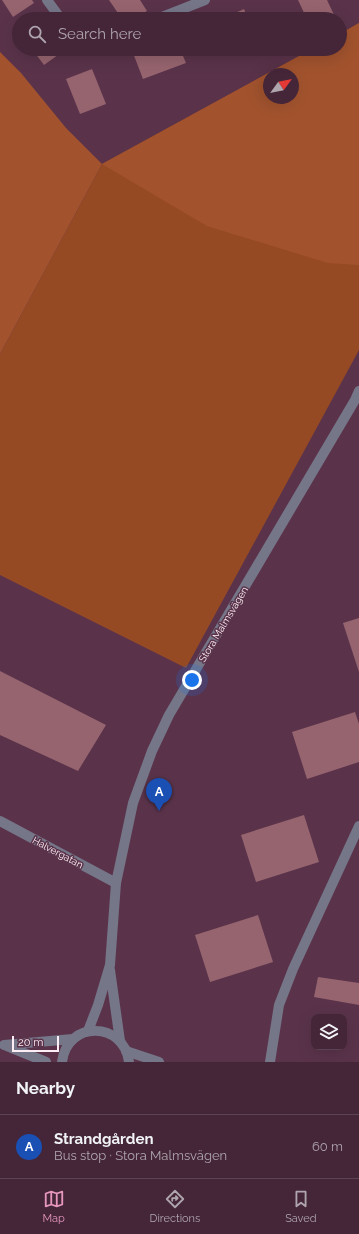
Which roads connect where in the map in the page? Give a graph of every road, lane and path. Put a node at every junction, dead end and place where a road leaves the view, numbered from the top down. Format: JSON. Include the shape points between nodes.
{"nodes":[{"id":1,"x":47,"y":0,"type":"edge"},
{"id":2,"x":205,"y":0,"type":"edge"},
{"id":3,"x":56,"y":12,"type":"edge"},
{"id":4,"x":175,"y":12,"type":"edge"},
{"id":5,"x":359,"y":391,"type":"edge"},
{"id":6,"x":0,"y":821,"type":"edge"},
{"id":7,"x":359,"y":826,"type":"edge"},
{"id":8,"x":116,"y":883,"type":"junction"},
{"id":9,"x":110,"y":965,"type":"junction"},
{"id":10,"x":88,"y":1031,"type":"junction"},
{"id":11,"x":73,"y":1039,"type":"junction"},
{"id":12,"x":120,"y":1041,"type":"junction"},
{"id":13,"x":2,"y":1045,"type":"edge"},
{"id":14,"x":126,"y":1051,"type":"junction"},
{"id":15,"x":46,"y":1062,"type":"edge"},
{"id":16,"x":62,"y":1062,"type":"edge"},
{"id":17,"x":129,"y":1062,"type":"edge"},
{"id":18,"x":159,"y":1062,"type":"edge"},
{"id":19,"x":270,"y":1062,"type":"edge"}],
"edges":[{"from":1,"to":3,"type":"street"},
{"from":2,"to":4,"type":"street"},
{"from":5,"to":8,"type":"street","name":"Stora Malmsvägen","via":[[169,715],[152,751],[133,803]]},
{"from":6,"to":8,"type":"street","name":"Halvergatan"},
{"from":7,"to":19,"type":"street","via":[[279,1005]]},
{"from":8,"to":9,"type":"street","name":"Stora Malmsvägen"},
{"from":9,"to":10,"type":"street","name":"Stora Malmsvägen"},
{"from":9,"to":12,"type":"street","name":"Stora Malmsvägen"},
{"from":10,"to":11,"type":"street"},
{"from":10,"to":12,"type":"street","via":[[102,1031]]},
{"from":11,"to":13,"type":"street"},
{"from":11,"to":16,"type":"street","via":[[66,1048]]},
{"from":12,"to":14,"type":"street"},
{"from":13,"to":15,"type":"street"},
{"from":14,"to":17,"type":"street"},
{"from":14,"to":18,"type":"street"}]}
